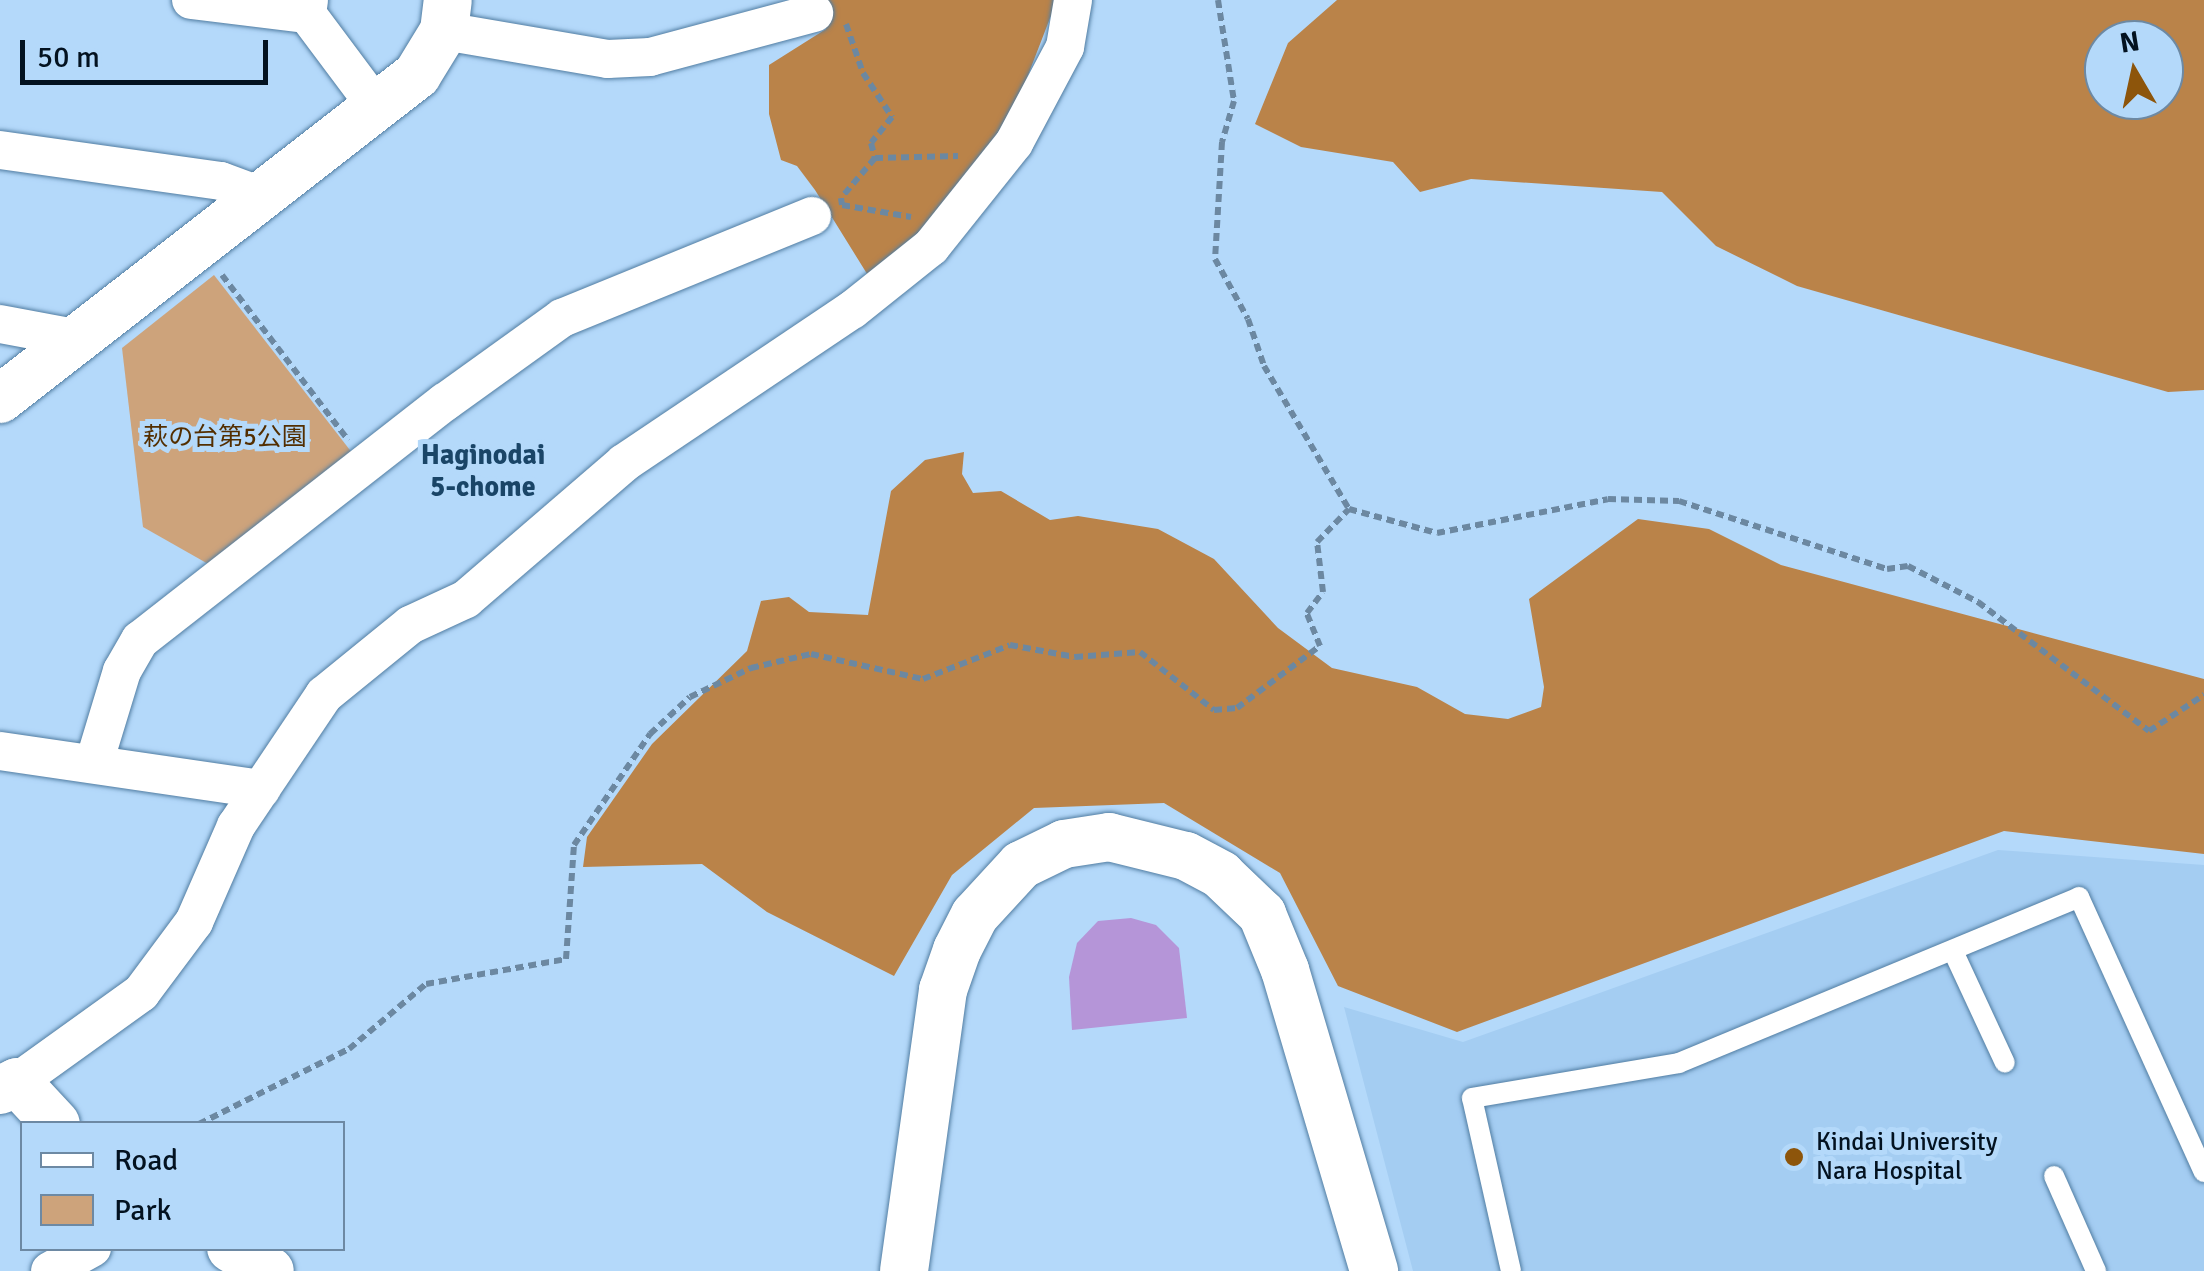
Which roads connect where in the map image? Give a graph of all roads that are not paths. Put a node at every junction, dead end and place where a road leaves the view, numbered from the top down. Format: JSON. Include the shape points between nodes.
{"nodes":[{"id":1,"x":190,"y":0,"type":"edge"},
{"id":2,"x":1073,"y":0,"type":"edge"},
{"id":3,"x":308,"y":7,"type":"edge"},
{"id":4,"x":829,"y":15,"type":"road end"},
{"id":5,"x":446,"y":16,"type":"edge"},
{"id":6,"x":378,"y":109,"type":"junction"},
{"id":7,"x":0,"y":150,"type":"edge"},
{"id":8,"x":264,"y":197,"type":"junction"},
{"id":9,"x":812,"y":216,"type":"dead end"},
{"id":10,"x":0,"y":324,"type":"edge"},
{"id":11,"x":80,"y":340,"type":"junction"},
{"id":12,"x":0,"y":400,"type":"edge"},
{"id":13,"x":0,"y":751,"type":"edge"},
{"id":14,"x":94,"y":763,"type":"junction"},
{"id":15,"x":262,"y":789,"type":"junction"},
{"id":16,"x":1953,"y":951,"type":"junction"},
{"id":17,"x":2005,"y":1063,"type":"dead end"},
{"id":18,"x":9,"y":1086,"type":"edge"},
{"id":19,"x":52,"y":1121,"type":"edge"},
{"id":20,"x":2204,"y":1172,"type":"edge"},
{"id":21,"x":2054,"y":1176,"type":"dead end"},
{"id":22,"x":87,"y":1251,"type":"edge"},
{"id":23,"x":236,"y":1251,"type":"edge"},
{"id":24,"x":50,"y":1271,"type":"edge"},
{"id":25,"x":270,"y":1271,"type":"edge"},
{"id":26,"x":904,"y":1271,"type":"edge"},
{"id":27,"x":1374,"y":1271,"type":"edge"},
{"id":28,"x":1511,"y":1271,"type":"edge"},
{"id":29,"x":2096,"y":1271,"type":"edge"}],
"edges":[{"from":1,"to":3,"type":"street"},
{"from":2,"to":15,"type":"street","via":[[1065,47],[1014,143],[951,225],[852,310],[624,463],[466,599],[410,626],[324,695]]},
{"from":3,"to":6,"type":"street"},
{"from":4,"to":5,"type":"street","via":[[622,58]]},
{"from":5,"to":6,"type":"street","via":[[418,75]]},
{"from":6,"to":8,"type":"street"},
{"from":7,"to":8,"type":"street","via":[[221,181]]},
{"from":8,"to":11,"type":"street"},
{"from":9,"to":14,"type":"street","via":[[562,318],[367,464],[140,640],[122,670]]},
{"from":10,"to":11,"type":"street"},
{"from":11,"to":12,"type":"street"},
{"from":13,"to":14,"type":"street"},
{"from":14,"to":15,"type":"street"},
{"from":15,"to":18,"type":"street","via":[[236,826],[194,922],[141,993]]},
{"from":16,"to":17,"type":"lane"},
{"from":16,"to":20,"type":"lane","via":[[2079,897]]},
{"from":16,"to":28,"type":"lane","via":[[1679,1063],[1472,1098]]},
{"from":18,"to":19,"type":"street"},
{"from":21,"to":29,"type":"lane"},
{"from":22,"to":24,"type":"street"},
{"from":23,"to":25,"type":"street"},
{"from":26,"to":27,"type":"street","via":[[943,990],[957,950],[975,914],[1021,865],[1064,844],[1109,837],[1186,856],[1221,876],[1262,914],[1285,970]]}]}
